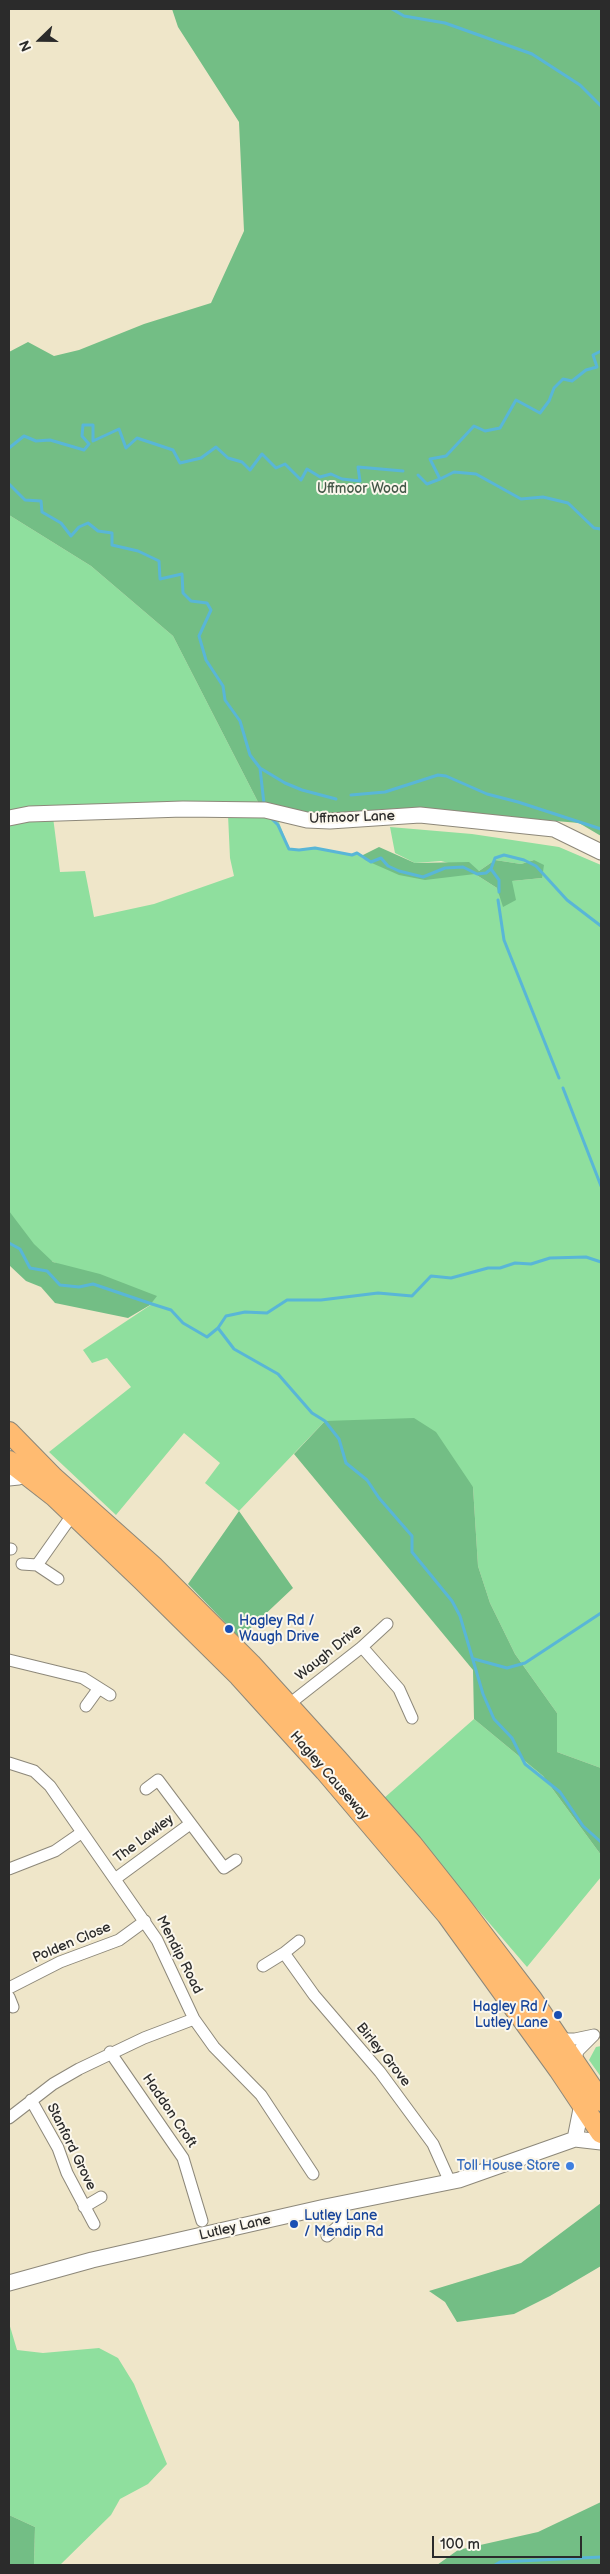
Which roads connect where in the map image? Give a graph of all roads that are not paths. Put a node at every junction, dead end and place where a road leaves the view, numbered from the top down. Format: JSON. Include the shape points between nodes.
{"nodes":[{"id":1,"x":9,"y":818,"type":"edge"},
{"id":2,"x":601,"y":852,"type":"edge"},
{"id":3,"x":9,"y":1432,"type":"edge"},
{"id":4,"x":14,"y":1471,"type":"edge"},
{"id":5,"x":73,"y":1514,"type":"junction"},
{"id":6,"x":22,"y":1564,"type":"dead end"},
{"id":7,"x":37,"y":1565,"type":"junction"},
{"id":8,"x":58,"y":1579,"type":"dead end"},
{"id":9,"x":387,"y":1624,"type":"dead end"},
{"id":10,"x":362,"y":1647,"type":"junction"},
{"id":11,"x":9,"y":1660,"type":"edge"},
{"id":12,"x":99,"y":1688,"type":"junction"},
{"id":13,"x":110,"y":1695,"type":"dead end"},
{"id":14,"x":86,"y":1706,"type":"dead end"},
{"id":15,"x":288,"y":1706,"type":"junction"},
{"id":16,"x":412,"y":1718,"type":"dead end"},
{"id":17,"x":9,"y":1763,"type":"edge"},
{"id":18,"x":146,"y":1789,"type":"dead end"},
{"id":19,"x":190,"y":1824,"type":"junction"},
{"id":20,"x":80,"y":1833,"type":"junction"},
{"id":21,"x":236,"y":1860,"type":"dead end"},
{"id":22,"x":9,"y":1869,"type":"edge"},
{"id":23,"x":116,"y":1879,"type":"junction"},
{"id":24,"x":145,"y":1921,"type":"junction"},
{"id":25,"x":299,"y":1941,"type":"dead end"},
{"id":26,"x":284,"y":1953,"type":"junction"},
{"id":27,"x":263,"y":1966,"type":"dead end"},
{"id":28,"x":9,"y":1988,"type":"edge"},
{"id":29,"x":194,"y":2019,"type":"junction"},
{"id":30,"x":598,"y":2033,"type":"edge"},
{"id":31,"x":556,"y":2034,"type":"junction"},
{"id":32,"x":110,"y":2052,"type":"junction"},
{"id":33,"x":576,"y":2062,"type":"junction"},
{"id":34,"x":31,"y":2100,"type":"junction"},
{"id":35,"x":591,"y":2103,"type":"edge"},
{"id":36,"x":9,"y":2118,"type":"edge"},
{"id":37,"x":601,"y":2134,"type":"edge"},
{"id":38,"x":575,"y":2139,"type":"junction"},
{"id":39,"x":601,"y":2142,"type":"edge"},
{"id":40,"x":313,"y":2174,"type":"dead end"},
{"id":41,"x":450,"y":2182,"type":"junction"},
{"id":42,"x":101,"y":2197,"type":"dead end"},
{"id":43,"x":340,"y":2204,"type":"junction"},
{"id":44,"x":84,"y":2207,"type":"junction"},
{"id":45,"x":202,"y":2221,"type":"dead end"},
{"id":46,"x":94,"y":2224,"type":"dead end"},
{"id":47,"x":327,"y":2236,"type":"dead end"},
{"id":48,"x":9,"y":2282,"type":"edge"}],
"edges":[{"from":1,"to":2,"type":"street","name":"Uffmoor Lane","via":[[30,814],[183,809],[265,810],[307,820],[330,821],[420,815],[554,829]]},
{"from":3,"to":15,"type":"highway","name":"Hagley Causeway","via":[[53,1477],[154,1567]]},
{"from":4,"to":5,"type":"highway","name":"Hagley Causeway"},
{"from":5,"to":7,"type":"street"},
{"from":5,"to":35,"type":"highway","name":"Hagley Causeway","via":[[239,1676],[326,1771],[447,1915]]},
{"from":6,"to":7,"type":"street"},
{"from":7,"to":8,"type":"street"},
{"from":9,"to":10,"type":"street","name":"Waugh Drive"},
{"from":10,"to":15,"type":"street","name":"Waugh Drive"},
{"from":10,"to":16,"type":"street","via":[[399,1689]]},
{"from":11,"to":12,"type":"street","via":[[83,1678]]},
{"from":12,"to":13,"type":"street"},
{"from":12,"to":14,"type":"street"},
{"from":15,"to":31,"type":"highway","name":"Hagley Causeway","via":[[412,1844]]},
{"from":17,"to":20,"type":"street","name":"Mendip Road","via":[[34,1771],[43,1779]]},
{"from":18,"to":19,"type":"street","name":"The Lawley","via":[[158,1780]]},
{"from":19,"to":21,"type":"street","name":"The Lawley","via":[[224,1868]]},
{"from":19,"to":23,"type":"street","name":"The Lawley"},
{"from":20,"to":22,"type":"street","via":[[55,1851]]},
{"from":20,"to":23,"type":"street","name":"Mendip Road"},
{"from":23,"to":24,"type":"street","name":"Mendip Road"},
{"from":24,"to":28,"type":"street","name":"Polden Close","via":[[119,1940],[60,1962]]},
{"from":24,"to":29,"type":"street","name":"Mendip Road"},
{"from":25,"to":26,"type":"street"},
{"from":26,"to":27,"type":"street"},
{"from":26,"to":41,"type":"street","name":"Birley Grove","via":[[433,2144]]},
{"from":29,"to":32,"type":"street"},
{"from":29,"to":40,"type":"street","name":"Mendip Road","via":[[214,2047],[261,2095]]},
{"from":30,"to":31,"type":"street","via":[[575,2039]]},
{"from":30,"to":33,"type":"street","via":[[578,2051]]},
{"from":31,"to":33,"type":"highway","name":"Hagley Causeway"},
{"from":32,"to":34,"type":"street"},
{"from":32,"to":45,"type":"street","name":"Haddon Croft","via":[[183,2158]]},
{"from":33,"to":35,"type":"highway","name":"Hagley Causeway"},
{"from":34,"to":36,"type":"street"},
{"from":34,"to":44,"type":"street","name":"Stanford Grove","via":[[58,2148]]},
{"from":35,"to":37,"type":"highway","name":"Hagley Causeway"},
{"from":35,"to":38,"type":"street"},
{"from":38,"to":39,"type":"street","name":"Lutley Lane"},
{"from":38,"to":41,"type":"street","name":"Lutley Lane"},
{"from":41,"to":43,"type":"street","name":"Lutley Lane"},
{"from":42,"to":44,"type":"street","name":"Stanford Grove"},
{"from":43,"to":47,"type":"street","via":[[342,2224]]},
{"from":43,"to":48,"type":"street","name":"Lutley Lane"},
{"from":44,"to":46,"type":"street","name":"Stanford Grove"}]}
